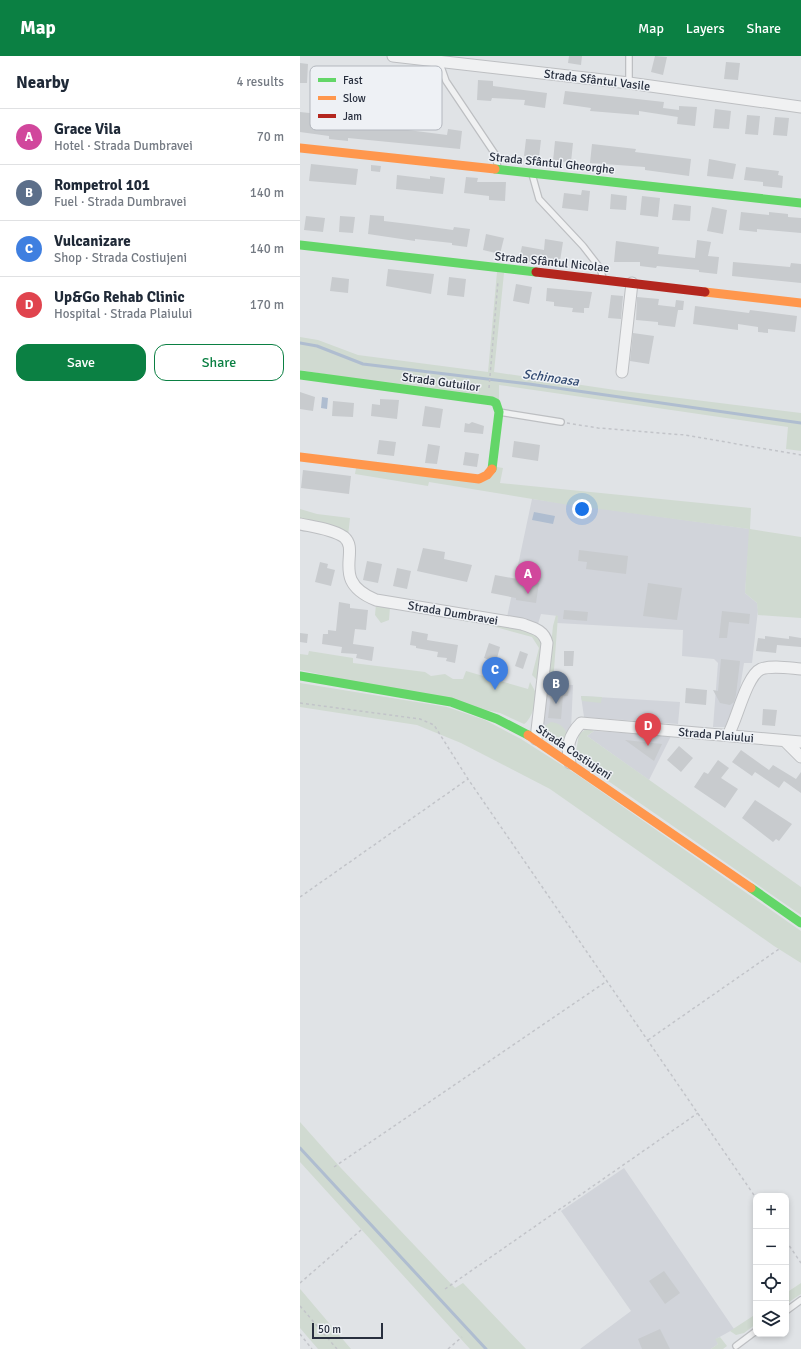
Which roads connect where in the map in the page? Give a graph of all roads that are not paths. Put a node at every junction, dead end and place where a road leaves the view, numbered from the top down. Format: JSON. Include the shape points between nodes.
{"nodes":[{"id":1,"x":394,"y":56,"type":"edge"},
{"id":2,"x":629,"y":56,"type":"edge"},
{"id":3,"x":440,"y":61,"type":"junction"},
{"id":4,"x":442,"y":66,"type":"edge"},
{"id":5,"x":442,"y":68,"type":"edge"},
{"id":6,"x":629,"y":83,"type":"junction"},
{"id":7,"x":801,"y":107,"type":"edge"},
{"id":8,"x":300,"y":148,"type":"edge"},
{"id":9,"x":498,"y":170,"type":"junction"},
{"id":10,"x":532,"y":172,"type":"junction"},
{"id":11,"x":801,"y":203,"type":"edge"},
{"id":12,"x":300,"y":245,"type":"edge"},
{"id":13,"x":603,"y":279,"type":"junction"},
{"id":14,"x":632,"y":283,"type":"junction"},
{"id":15,"x":801,"y":303,"type":"edge"},
{"id":16,"x":622,"y":372,"type":"dead end"},
{"id":17,"x":300,"y":374,"type":"edge"},
{"id":18,"x":499,"y":412,"type":"junction"},
{"id":19,"x":561,"y":422,"type":"road end"},
{"id":20,"x":300,"y":457,"type":"edge"},
{"id":21,"x":300,"y":524,"type":"edge"},
{"id":22,"x":801,"y":669,"type":"edge"},
{"id":23,"x":300,"y":676,"type":"edge"},
{"id":24,"x":728,"y":735,"type":"junction"},
{"id":25,"x":536,"y":739,"type":"junction"},
{"id":26,"x":785,"y":741,"type":"junction"},
{"id":27,"x":801,"y":742,"type":"edge"},
{"id":28,"x":801,"y":757,"type":"edge"},
{"id":29,"x":570,"y":763,"type":"junction"},
{"id":30,"x":801,"y":923,"type":"edge"},
{"id":31,"x":801,"y":1300,"type":"edge"},
{"id":32,"x":789,"y":1308,"type":"edge"},
{"id":33,"x":753,"y":1333,"type":"edge"},
{"id":34,"x":736,"y":1346,"type":"dead end"}],
"edges":[{"from":1,"to":3,"type":"street","name":"Strada Sfântul Vasile"},
{"from":2,"to":6,"type":"lane"},
{"from":3,"to":4,"type":"lane"},
{"from":3,"to":6,"type":"street","name":"Strada Sfântul Vasile"},
{"from":5,"to":9,"type":"lane","via":[[446,81],[495,154]]},
{"from":6,"to":7,"type":"street","name":"Strada Sfântul Vasile"},
{"from":8,"to":9,"type":"street","name":"Strada Sfântul Gheorghe"},
{"from":9,"to":10,"type":"street","name":"Strada Sfântul Gheorghe"},
{"from":10,"to":11,"type":"street","name":"Strada Sfântul Gheorghe"},
{"from":10,"to":13,"type":"lane","via":[[540,199],[583,246],[600,268]]},
{"from":12,"to":13,"type":"street","name":"Strada Sfântul Nicolae"},
{"from":13,"to":14,"type":"street","name":"Strada Sfântul Nicolae"},
{"from":14,"to":15,"type":"street","name":"Strada Sfântul Nicolae"},
{"from":14,"to":16,"type":"street"},
{"from":17,"to":18,"type":"street","name":"Strada Gutuilor","via":[[492,401]]},
{"from":18,"to":19,"type":"lane"},
{"from":18,"to":20,"type":"street","via":[[493,467],[487,475],[479,479]]},
{"from":21,"to":25,"type":"street","name":"Strada Dumbravei","via":[[318,527],[345,538],[349,544],[348,572],[352,582],[369,597],[522,624],[541,632],[548,643]]},
{"from":22,"to":24,"type":"street","via":[[767,668],[755,673]]},
{"from":23,"to":25,"type":"street","name":"Strada Costiujeni","via":[[451,702],[497,718]]},
{"from":24,"to":26,"type":"street","name":"Strada Plaiului"},
{"from":24,"to":29,"type":"street","name":"Strada Plaiului","via":[[581,723],[568,742]]},
{"from":25,"to":29,"type":"street","name":"Strada Costiujeni"},
{"from":26,"to":27,"type":"street","name":"Strada Plaiului"},
{"from":26,"to":28,"type":"street"},
{"from":29,"to":30,"type":"street","name":"Strada Costiujeni"},
{"from":31,"to":32,"type":"lane"},
{"from":33,"to":34,"type":"lane"}]}
